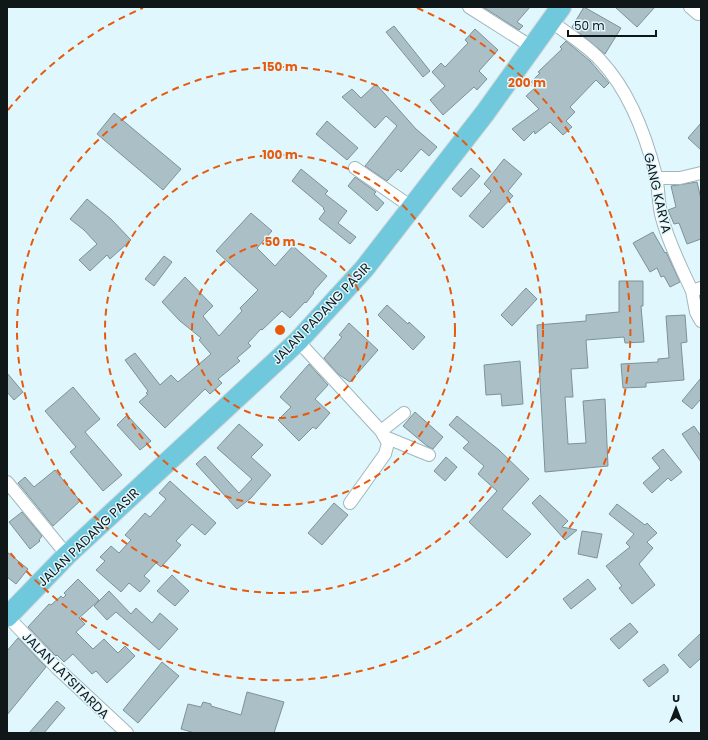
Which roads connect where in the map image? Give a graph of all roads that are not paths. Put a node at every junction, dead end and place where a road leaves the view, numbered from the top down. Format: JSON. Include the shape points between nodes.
{"nodes":[{"id":1,"x":469,"y":7,"type":"edge"},
{"id":2,"x":556,"y":14,"type":"edge"},
{"id":3,"x":532,"y":47,"type":"junction"},
{"id":4,"x":355,"y":168,"type":"dead end"},
{"id":5,"x":701,"y":173,"type":"edge"},
{"id":6,"x":656,"y":178,"type":"junction"},
{"id":7,"x":413,"y":208,"type":"junction"},
{"id":8,"x":697,"y":289,"type":"edge"},
{"id":9,"x":701,"y":321,"type":"edge"},
{"id":10,"x":298,"y":341,"type":"junction"},
{"id":11,"x":404,"y":413,"type":"dead end"},
{"id":12,"x":383,"y":434,"type":"junction"},
{"id":13,"x":429,"y":455,"type":"dead end"},
{"id":14,"x":7,"y":482,"type":"edge"},
{"id":15,"x":350,"y":503,"type":"dead end"},
{"id":16,"x":67,"y":555,"type":"junction"},
{"id":17,"x":7,"y":616,"type":"edge"},
{"id":18,"x":127,"y":733,"type":"edge"}],
"edges":[{"from":1,"to":3,"type":"street"},
{"from":2,"to":3,"type":"highway","name":"JALAN PADANG PASIR"},
{"from":2,"to":6,"type":"street","name":"GANG KARYA","via":[[618,83],[641,130]]},
{"from":3,"to":7,"type":"highway","name":"JALAN PADANG PASIR"},
{"from":4,"to":7,"type":"street"},
{"from":5,"to":6,"type":"street","via":[[680,178]]},
{"from":6,"to":8,"type":"street","name":"GANG KARYA","via":[[659,208],[674,255]]},
{"from":7,"to":10,"type":"highway","name":"JALAN PADANG PASIR","via":[[364,270]]},
{"from":8,"to":9,"type":"street","name":"GANG KARYA","via":[[696,312]]},
{"from":10,"to":12,"type":"street"},
{"from":10,"to":16,"type":"highway","name":"JALAN PADANG PASIR"},
{"from":11,"to":12,"type":"street"},
{"from":12,"to":13,"type":"street"},
{"from":12,"to":15,"type":"street","via":[[388,443],[387,451]]},
{"from":14,"to":16,"type":"street"},
{"from":16,"to":17,"type":"highway","name":"JALAN PADANG PASIR"},
{"from":17,"to":18,"type":"street","name":"JALAN LATSITARDA","via":[[57,668]]}]}
